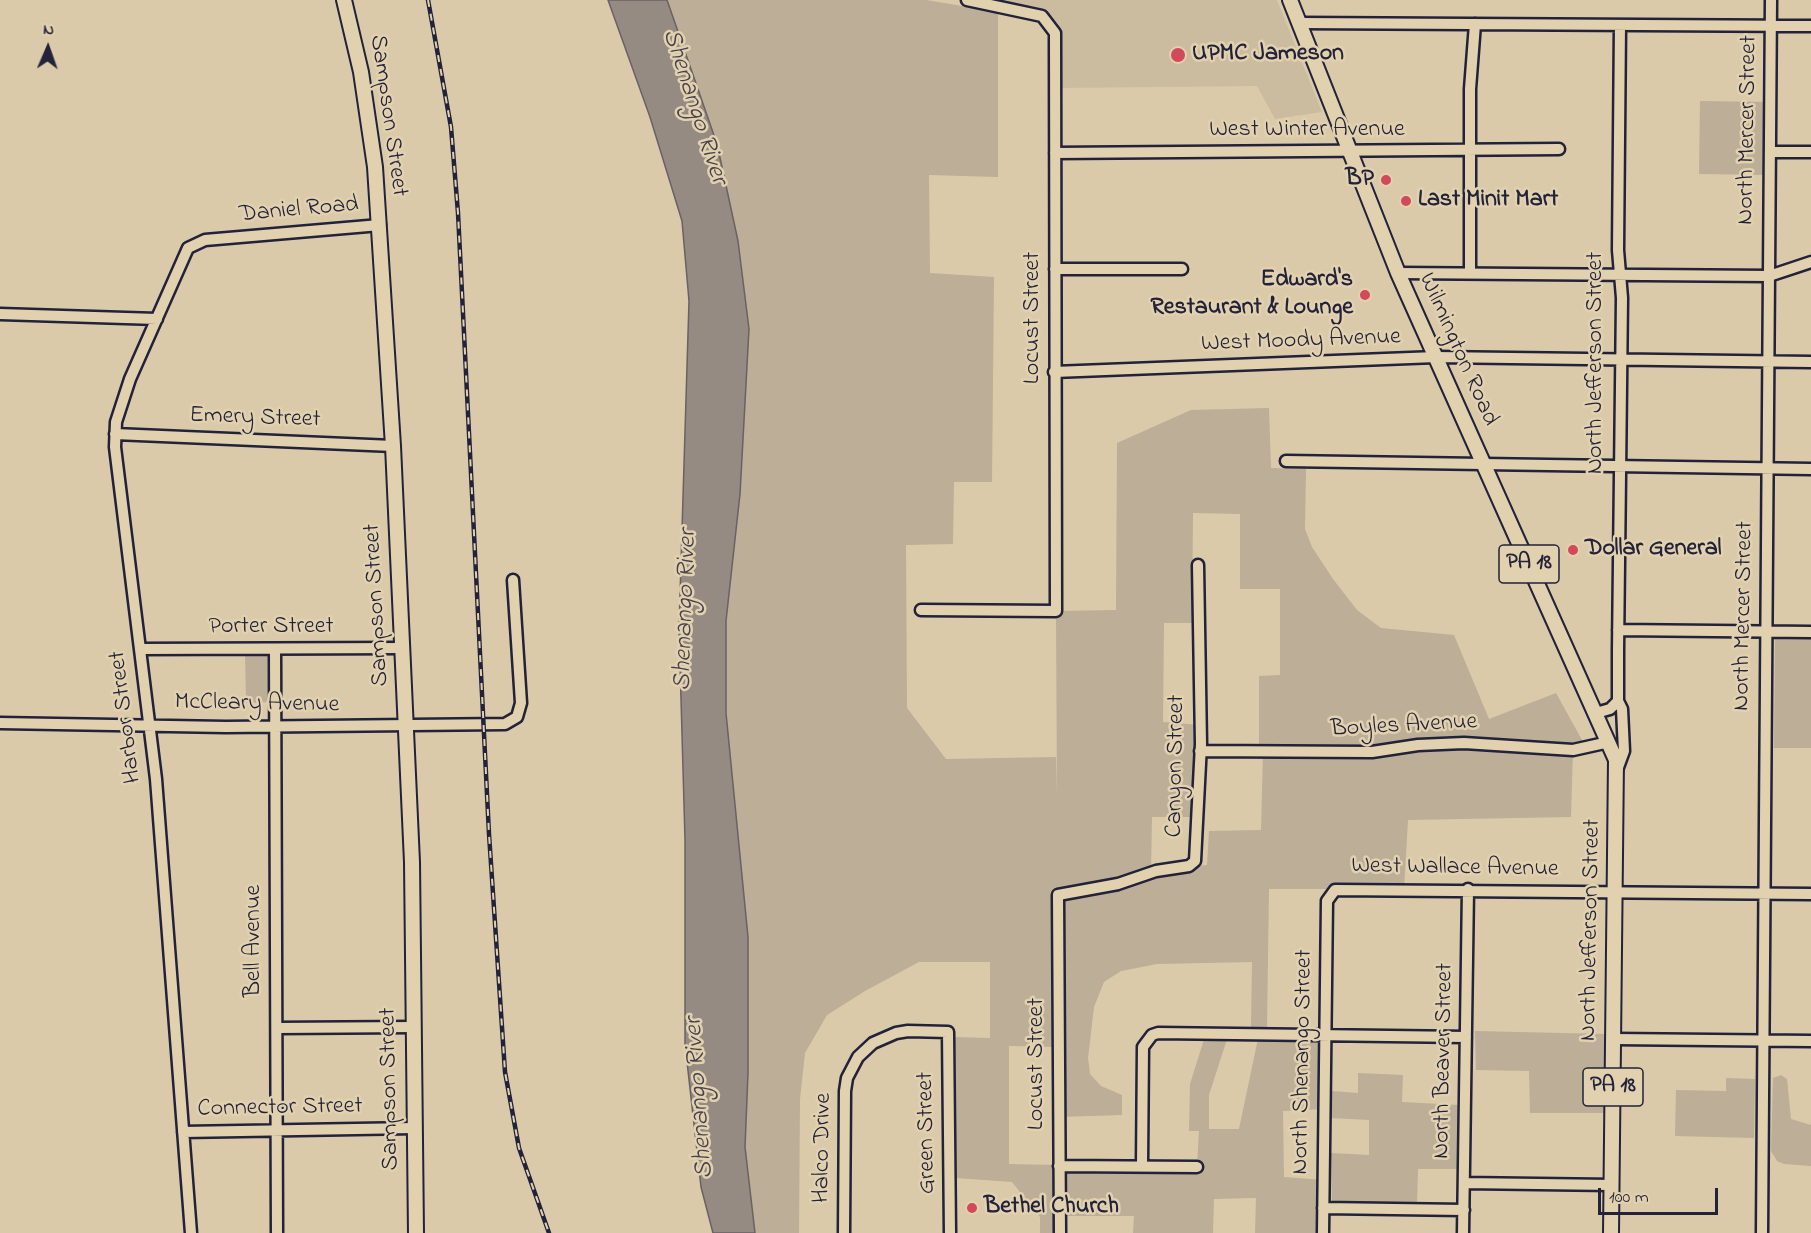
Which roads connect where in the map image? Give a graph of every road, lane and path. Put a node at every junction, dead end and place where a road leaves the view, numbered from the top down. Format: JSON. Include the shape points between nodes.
{"nodes":[{"id":1,"x":344,"y":0,"type":"edge"},
{"id":2,"x":968,"y":0,"type":"edge"},
{"id":3,"x":1290,"y":0,"type":"edge"},
{"id":4,"x":1771,"y":0,"type":"edge"},
{"id":5,"x":1299,"y":24,"type":"junction"},
{"id":6,"x":1475,"y":24,"type":"junction"},
{"id":7,"x":1620,"y":25,"type":"junction"},
{"id":8,"x":1771,"y":26,"type":"junction"},
{"id":9,"x":1811,"y":26,"type":"edge"},
{"id":10,"x":1558,"y":149,"type":"dead end"},
{"id":11,"x":1470,"y":150,"type":"junction"},
{"id":12,"x":1350,"y":151,"type":"junction"},
{"id":13,"x":1770,"y":152,"type":"junction"},
{"id":14,"x":1811,"y":152,"type":"edge"},
{"id":15,"x":1055,"y":153,"type":"junction"},
{"id":16,"x":380,"y":225,"type":"junction"},
{"id":17,"x":222,"y":238,"type":"joint"},
{"id":18,"x":1811,"y":262,"type":"edge"},
{"id":19,"x":1055,"y":269,"type":"junction"},
{"id":20,"x":1182,"y":269,"type":"dead end"},
{"id":21,"x":1398,"y":273,"type":"junction"},
{"id":22,"x":1470,"y":273,"type":"junction"},
{"id":23,"x":1620,"y":274,"type":"junction"},
{"id":24,"x":1769,"y":276,"type":"junction"},
{"id":25,"x":0,"y":314,"type":"edge"},
{"id":26,"x":157,"y":319,"type":"junction"},
{"id":27,"x":1436,"y":357,"type":"junction"},
{"id":28,"x":1621,"y":359,"type":"junction"},
{"id":29,"x":1768,"y":361,"type":"junction"},
{"id":30,"x":1811,"y":362,"type":"edge"},
{"id":31,"x":1054,"y":372,"type":"junction"},
{"id":32,"x":115,"y":434,"type":"junction"},
{"id":33,"x":393,"y":446,"type":"junction"},
{"id":34,"x":1286,"y":461,"type":"dead end"},
{"id":35,"x":1484,"y":464,"type":"junction"},
{"id":36,"x":1620,"y":466,"type":"junction"},
{"id":37,"x":1767,"y":468,"type":"junction"},
{"id":38,"x":1811,"y":469,"type":"edge"},
{"id":39,"x":1198,"y":565,"type":"dead end"},
{"id":40,"x":513,"y":580,"type":"dead end"},
{"id":41,"x":921,"y":610,"type":"dead end"},
{"id":42,"x":1618,"y":630,"type":"junction"},
{"id":43,"x":1766,"y":632,"type":"junction"},
{"id":44,"x":1811,"y":632,"type":"edge"},
{"id":45,"x":403,"y":648,"type":"junction"},
{"id":46,"x":140,"y":649,"type":"junction"},
{"id":47,"x":275,"y":649,"type":"junction"},
{"id":48,"x":1618,"y":701,"type":"junction"},
{"id":49,"x":1596,"y":713,"type":"junction"},
{"id":50,"x":0,"y":723,"type":"edge"},
{"id":51,"x":149,"y":724,"type":"junction"},
{"id":52,"x":276,"y":727,"type":"junction"},
{"id":53,"x":407,"y":727,"type":"junction"},
{"id":54,"x":1609,"y":742,"type":"junction"},
{"id":55,"x":1200,"y":751,"type":"junction"},
{"id":56,"x":1617,"y":771,"type":"junction"},
{"id":57,"x":1468,"y":890,"type":"junction"},
{"id":58,"x":1615,"y":891,"type":"junction"},
{"id":59,"x":1332,"y":892,"type":"joint"},
{"id":60,"x":1763,"y":893,"type":"junction"},
{"id":61,"x":1811,"y":894,"type":"edge"},
{"id":62,"x":1058,"y":895,"type":"joint"},
{"id":63,"x":414,"y":1027,"type":"junction"},
{"id":64,"x":277,"y":1028,"type":"junction"},
{"id":65,"x":948,"y":1032,"type":"joint"},
{"id":66,"x":1326,"y":1036,"type":"junction"},
{"id":67,"x":1466,"y":1037,"type":"junction"},
{"id":68,"x":1614,"y":1039,"type":"junction"},
{"id":69,"x":1763,"y":1041,"type":"junction"},
{"id":70,"x":1811,"y":1041,"type":"edge"},
{"id":71,"x":414,"y":1128,"type":"junction"},
{"id":72,"x":276,"y":1130,"type":"junction"},
{"id":73,"x":183,"y":1132,"type":"junction"},
{"id":74,"x":1142,"y":1165,"type":"junction"},
{"id":75,"x":1059,"y":1166,"type":"junction"},
{"id":76,"x":1197,"y":1167,"type":"dead end"},
{"id":77,"x":1464,"y":1183,"type":"junction"},
{"id":78,"x":1612,"y":1185,"type":"junction"},
{"id":79,"x":1323,"y":1209,"type":"junction"},
{"id":80,"x":1464,"y":1210,"type":"junction"},
{"id":81,"x":191,"y":1233,"type":"edge"},
{"id":82,"x":277,"y":1233,"type":"edge"},
{"id":83,"x":414,"y":1233,"type":"edge"},
{"id":84,"x":844,"y":1233,"type":"edge"},
{"id":85,"x":950,"y":1233,"type":"edge"},
{"id":86,"x":1060,"y":1233,"type":"edge"},
{"id":87,"x":1323,"y":1233,"type":"edge"},
{"id":88,"x":1463,"y":1233,"type":"edge"},
{"id":89,"x":1611,"y":1233,"type":"edge"},
{"id":90,"x":1762,"y":1233,"type":"edge"}],
"edges":[{"from":1,"to":16,"type":"main road","name":"Sampson Street","via":[[369,121]]},
{"from":2,"to":15,"type":"street","name":"Locust Street","via":[[1027,11],[1042,16],[1052,26]]},
{"from":3,"to":5,"type":"main road","name":"Wilmington Road","number":"PA 18"},
{"from":4,"to":8,"type":"street","name":"North Mercer Street"},
{"from":5,"to":6,"type":"street"},
{"from":5,"to":12,"type":"main road","name":"Wilmington Road","number":"PA 18"},
{"from":6,"to":7,"type":"street"},
{"from":6,"to":11,"type":"street"},
{"from":7,"to":8,"type":"street"},
{"from":7,"to":23,"type":"street","name":"North Jefferson Street"},
{"from":8,"to":9,"type":"street"},
{"from":8,"to":13,"type":"street","name":"North Mercer Street"},
{"from":10,"to":11,"type":"street","name":"West Winter Avenue"},
{"from":11,"to":12,"type":"street","name":"West Winter Avenue"},
{"from":11,"to":22,"type":"street"},
{"from":12,"to":15,"type":"street","name":"West Winter Avenue"},
{"from":12,"to":21,"type":"main road","name":"Wilmington Road","number":"PA 18"},
{"from":13,"to":14,"type":"street"},
{"from":13,"to":24,"type":"street","name":"North Mercer Street"},
{"from":15,"to":19,"type":"street","name":"Locust Street"},
{"from":16,"to":17,"type":"street","name":"Daniel Road"},
{"from":16,"to":33,"type":"main road","name":"Sampson Street"},
{"from":17,"to":26,"type":"street","name":"Harbor Street","via":[[188,248]]},
{"from":18,"to":24,"type":"street"},
{"from":19,"to":20,"type":"street"},
{"from":19,"to":31,"type":"street","name":"Locust Street"},
{"from":21,"to":22,"type":"street"},
{"from":21,"to":27,"type":"main road","name":"Wilmington Road","number":"PA 18"},
{"from":22,"to":23,"type":"street"},
{"from":23,"to":24,"type":"street"},
{"from":23,"to":28,"type":"street","name":"North Jefferson Street"},
{"from":24,"to":29,"type":"street","name":"North Mercer Street"},
{"from":25,"to":26,"type":"street"},
{"from":26,"to":32,"type":"street","name":"Harbor Street","via":[[130,379]]},
{"from":27,"to":28,"type":"street","name":"West Moody Avenue"},
{"from":27,"to":31,"type":"street","name":"West Moody Avenue"},
{"from":27,"to":35,"type":"main road","name":"Wilmington Road","number":"PA 18"},
{"from":28,"to":29,"type":"street","name":"West Moody Avenue"},
{"from":28,"to":36,"type":"street","name":"North Jefferson Street"},
{"from":29,"to":30,"type":"street","name":"West Moody Avenue"},
{"from":29,"to":37,"type":"street","name":"North Mercer Street"},
{"from":31,"to":41,"type":"street","name":"Locust Street","via":[[1056,611]]},
{"from":32,"to":33,"type":"street","name":"Emery Street"},
{"from":32,"to":46,"type":"street","name":"Harbor Street"},
{"from":33,"to":45,"type":"main road","name":"Sampson Street"},
{"from":34,"to":35,"type":"street"},
{"from":35,"to":36,"type":"street"},
{"from":35,"to":49,"type":"main road","name":"Wilmington Road","number":"PA 18"},
{"from":36,"to":37,"type":"street"},
{"from":36,"to":42,"type":"street","name":"North Jefferson Street"},
{"from":37,"to":38,"type":"street"},
{"from":37,"to":43,"type":"street","name":"North Mercer Street"},
{"from":39,"to":55,"type":"street","name":"Canyon Street"},
{"from":40,"to":53,"type":"street","name":"McCleary Avenue","via":[[521,703],[517,717],[505,724]]},
{"from":42,"to":43,"type":"street"},
{"from":42,"to":48,"type":"street","name":"North Jefferson Street"},
{"from":43,"to":44,"type":"street"},
{"from":43,"to":60,"type":"street","name":"North Mercer Street"},
{"from":45,"to":47,"type":"street","name":"Porter Street"},
{"from":45,"to":53,"type":"main road","name":"Sampson Street"},
{"from":46,"to":47,"type":"street","name":"Porter Street"},
{"from":46,"to":51,"type":"street","name":"Harbor Street"},
{"from":47,"to":52,"type":"street","name":"Bell Avenue"},
{"from":48,"to":49,"type":"street","via":[[1610,709]]},
{"from":48,"to":56,"type":"street","name":"North Jefferson Street","via":[[1622,709],[1624,751]]},
{"from":49,"to":54,"type":"main road","number":"PA 18"},
{"from":50,"to":51,"type":"street","name":"McCleary Avenue"},
{"from":51,"to":52,"type":"street","name":"McCleary Avenue"},
{"from":51,"to":73,"type":"street","name":"Harbor Street"},
{"from":52,"to":53,"type":"street","name":"McCleary Avenue"},
{"from":52,"to":64,"type":"street","name":"Bell Avenue"},
{"from":53,"to":63,"type":"main road","name":"Sampson Street"},
{"from":54,"to":55,"type":"street","name":"Boyles Avenue","via":[[1574,750],[1464,742],[1372,752]]},
{"from":54,"to":56,"type":"main road","number":"PA 18"},
{"from":55,"to":62,"type":"street","name":"Canyon Street","via":[[1197,858],[1192,865]]},
{"from":56,"to":58,"type":"main road","name":"North Jefferson Street","number":"PA 18"},
{"from":57,"to":58,"type":"street","name":"West Wallace Avenue"},
{"from":57,"to":59,"type":"street","name":"West Wallace Avenue","via":[[1341,888]]},
{"from":57,"to":67,"type":"street","name":"North Beaver Street"},
{"from":58,"to":60,"type":"street","name":"West Wallace Avenue"},
{"from":58,"to":68,"type":"main road","name":"North Jefferson Street","number":"PA 18"},
{"from":59,"to":66,"type":"street","name":"North Shenango Street","via":[[1327,901]]},
{"from":60,"to":61,"type":"street","name":"West Wallace Avenue"},
{"from":60,"to":69,"type":"street","name":"North Mercer Street"},
{"from":62,"to":75,"type":"street","name":"Locust Street"},
{"from":63,"to":64,"type":"street"},
{"from":63,"to":71,"type":"main road","name":"Sampson Street"},
{"from":64,"to":72,"type":"street","name":"Bell Avenue"},
{"from":65,"to":84,"type":"street","name":"Halco Drive","via":[[909,1031],[884,1037],[867,1048],[852,1067],[844,1091]]},
{"from":65,"to":85,"type":"street","name":"Green Street"},
{"from":66,"to":67,"type":"street"},
{"from":66,"to":74,"type":"street","via":[[1158,1033],[1148,1038],[1143,1047]]},
{"from":66,"to":79,"type":"street","name":"North Shenango Street"},
{"from":67,"to":77,"type":"street","name":"North Beaver Street"},
{"from":68,"to":69,"type":"street"},
{"from":68,"to":78,"type":"main road","name":"North Jefferson Street","number":"PA 18"},
{"from":69,"to":70,"type":"street"},
{"from":69,"to":90,"type":"street","name":"North Mercer Street"},
{"from":71,"to":72,"type":"street","name":"Connector Street"},
{"from":71,"to":83,"type":"main road","name":"Sampson Street"},
{"from":72,"to":73,"type":"street","name":"Connector Street"},
{"from":72,"to":82,"type":"street","name":"Bell Avenue"},
{"from":73,"to":81,"type":"street","name":"Harbor Street"},
{"from":74,"to":75,"type":"street"},
{"from":74,"to":76,"type":"street"},
{"from":75,"to":86,"type":"street","name":"Locust Street"},
{"from":77,"to":78,"type":"street"},
{"from":77,"to":80,"type":"street","name":"North Beaver Street"},
{"from":78,"to":89,"type":"main road","name":"North Jefferson Street","number":"PA 18"},
{"from":79,"to":80,"type":"street"},
{"from":79,"to":87,"type":"street","name":"North Shenango Street"},
{"from":80,"to":88,"type":"street","name":"North Beaver Street"}]}
